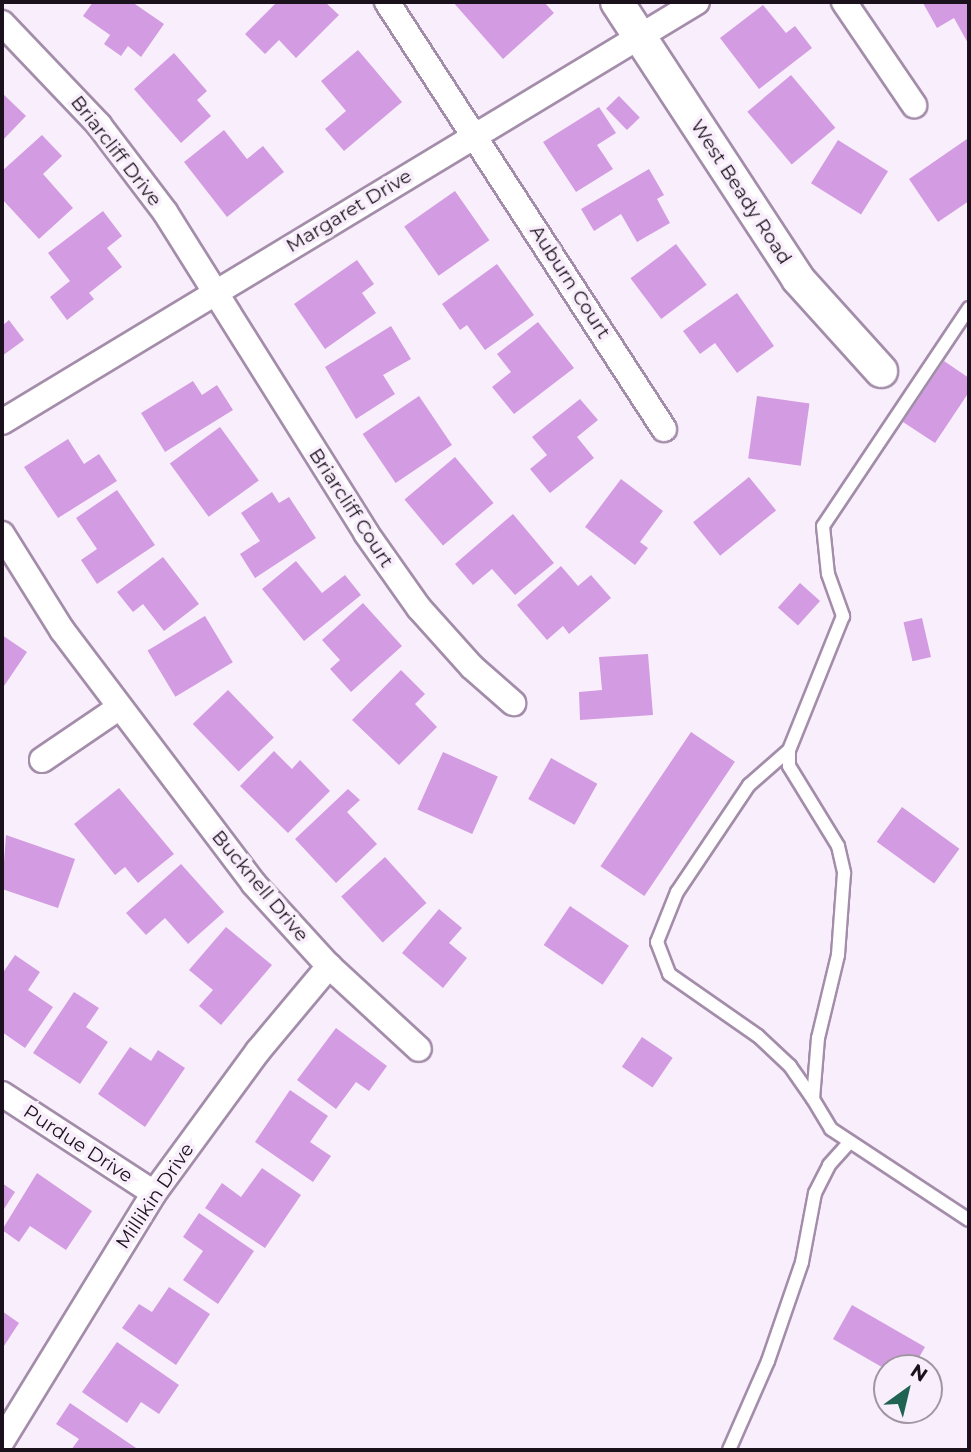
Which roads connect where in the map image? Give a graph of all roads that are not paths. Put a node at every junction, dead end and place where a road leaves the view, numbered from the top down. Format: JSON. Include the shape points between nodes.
{"nodes":[{"id":1,"x":387,"y":2,"type":"edge"},
{"id":2,"x":617,"y":2,"type":"edge"},
{"id":3,"x":696,"y":2,"type":"edge"},
{"id":4,"x":844,"y":2,"type":"edge"},
{"id":5,"x":2,"y":23,"type":"edge"},
{"id":6,"x":639,"y":36,"type":"junction"},
{"id":7,"x":914,"y":105,"type":"dead end"},
{"id":8,"x":476,"y":134,"type":"junction"},
{"id":9,"x":214,"y":292,"type":"junction"},
{"id":10,"x":969,"y":308,"type":"edge"},
{"id":11,"x":881,"y":371,"type":"dead end"},
{"id":12,"x":2,"y":422,"type":"edge"},
{"id":13,"x":664,"y":429,"type":"dead end"},
{"id":14,"x":2,"y":534,"type":"edge"},
{"id":15,"x":513,"y":703,"type":"dead end"},
{"id":16,"x":120,"y":706,"type":"junction"},
{"id":17,"x":789,"y":751,"type":"junction"},
{"id":18,"x":42,"y":760,"type":"dead end"},
{"id":19,"x":329,"y":966,"type":"junction"},
{"id":20,"x":419,"y":1049,"type":"dead end"},
{"id":21,"x":2,"y":1094,"type":"edge"},
{"id":22,"x":813,"y":1099,"type":"junction"},
{"id":23,"x":850,"y":1142,"type":"junction"},
{"id":24,"x":154,"y":1193,"type":"junction"},
{"id":25,"x":969,"y":1220,"type":"edge"},
{"id":26,"x":2,"y":1441,"type":"edge"},
{"id":27,"x":729,"y":1450,"type":"edge"}],
"edges":[{"from":1,"to":8,"type":"street","name":"Auburn Court"},
{"from":2,"to":6,"type":"street","name":"West Beady Road"},
{"from":3,"to":6,"type":"street","name":"Margaret Drive"},
{"from":4,"to":7,"type":"street"},
{"from":5,"to":9,"type":"street","name":"Briarcliff Drive","via":[[99,125],[164,212]]},
{"from":6,"to":8,"type":"street","name":"Margaret Drive"},
{"from":6,"to":11,"type":"street","name":"West Beady Road","via":[[798,279]]},
{"from":8,"to":9,"type":"street","name":"Margaret Drive"},
{"from":8,"to":13,"type":"street","name":"Auburn Court"},
{"from":9,"to":12,"type":"street","name":"Margaret Drive"},
{"from":9,"to":15,"type":"street","name":"Briarcliff Court","via":[[419,608],[472,667]]},
{"from":10,"to":17,"type":"lane","via":[[823,526],[828,574],[843,617]]},
{"from":14,"to":16,"type":"street","name":"Bucknell Drive","via":[[62,630]]},
{"from":16,"to":18,"type":"street"},
{"from":16,"to":19,"type":"street","name":"Bucknell Drive","via":[[254,884]]},
{"from":17,"to":22,"type":"lane","via":[[789,766],[838,846],[844,873],[838,955],[818,1038]]},
{"from":17,"to":22,"type":"lane","via":[[750,785],[677,892],[657,942],[669,974],[758,1037],[790,1066]]},
{"from":19,"to":20,"type":"street","name":"Bucknell Drive"},
{"from":19,"to":24,"type":"street","name":"Millikin Drive","via":[[258,1051]]},
{"from":21,"to":24,"type":"street","name":"Purdue Drive"},
{"from":22,"to":23,"type":"lane","via":[[831,1129]]},
{"from":23,"to":25,"type":"lane"},
{"from":23,"to":27,"type":"lane","via":[[829,1165],[816,1193],[802,1262],[768,1361]]},
{"from":24,"to":26,"type":"street","name":"Millikin Drive"}]}
